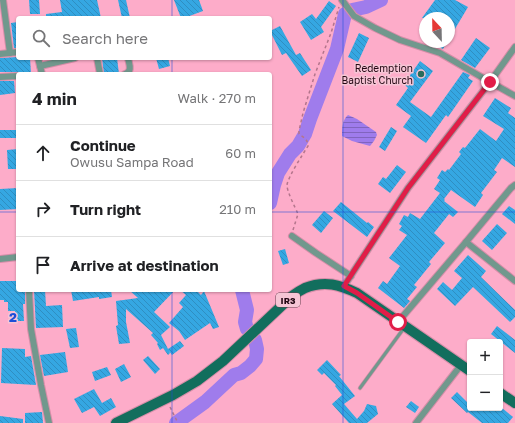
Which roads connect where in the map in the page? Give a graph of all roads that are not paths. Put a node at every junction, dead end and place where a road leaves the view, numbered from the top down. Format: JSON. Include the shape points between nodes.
{"nodes":[{"id":1,"x":3,"y":0,"type":"edge"},
{"id":2,"x":341,"y":2,"type":"edge"},
{"id":3,"x":515,"y":47,"type":"edge"},
{"id":4,"x":16,"y":52,"type":"edge"},
{"id":5,"x":10,"y":53,"type":"junction"},
{"id":6,"x":0,"y":54,"type":"edge"},
{"id":7,"x":38,"y":60,"type":"edge"},
{"id":8,"x":67,"y":60,"type":"edge"},
{"id":9,"x":97,"y":60,"type":"edge"},
{"id":10,"x":128,"y":60,"type":"edge"},
{"id":11,"x":40,"y":66,"type":"junction"},
{"id":12,"x":42,"y":72,"type":"edge"},
{"id":13,"x":100,"y":72,"type":"edge"},
{"id":14,"x":129,"y":72,"type":"edge"},
{"id":15,"x":16,"y":76,"type":"edge"},
{"id":16,"x":0,"y":77,"type":"edge"},
{"id":17,"x":490,"y":82,"type":"junction"},
{"id":18,"x":515,"y":96,"type":"edge"},
{"id":19,"x":515,"y":185,"type":"edge"},
{"id":20,"x":292,"y":236,"type":"road end"},
{"id":21,"x":466,"y":242,"type":"junction"},
{"id":22,"x":16,"y":257,"type":"edge"},
{"id":23,"x":0,"y":259,"type":"edge"},
{"id":24,"x":351,"y":276,"type":"junction"},
{"id":25,"x":515,"y":280,"type":"edge"},
{"id":26,"x":344,"y":286,"type":"junction"},
{"id":27,"x":29,"y":292,"type":"edge"},
{"id":28,"x":402,"y":324,"type":"junction"},
{"id":29,"x":461,"y":365,"type":"junction"},
{"id":30,"x":467,"y":369,"type":"edge"},
{"id":31,"x":360,"y":388,"type":"dead end"},
{"id":32,"x":503,"y":395,"type":"edge"},
{"id":33,"x":515,"y":403,"type":"edge"},
{"id":34,"x":49,"y":423,"type":"edge"},
{"id":35,"x":116,"y":423,"type":"edge"},
{"id":36,"x":416,"y":423,"type":"edge"}],
"edges":[{"from":1,"to":5,"type":"street"},
{"from":2,"to":17,"type":"street","via":[[354,16],[400,40],[440,52]]},
{"from":3,"to":17,"type":"street"},
{"from":4,"to":5,"type":"street"},
{"from":5,"to":6,"type":"street"},
{"from":7,"to":11,"type":"street"},
{"from":8,"to":11,"type":"street"},
{"from":9,"to":13,"type":"street"},
{"from":10,"to":14,"type":"street"},
{"from":11,"to":12,"type":"street"},
{"from":15,"to":16,"type":"street"},
{"from":17,"to":18,"type":"street"},
{"from":17,"to":24,"type":"street","via":[[408,188]]},
{"from":19,"to":21,"type":"street"},
{"from":20,"to":24,"type":"street"},
{"from":21,"to":25,"type":"street"},
{"from":21,"to":28,"type":"street"},
{"from":22,"to":23,"type":"street"},
{"from":24,"to":26,"type":"street"},
{"from":26,"to":28,"type":"main road","number":"IR3"},
{"from":26,"to":35,"type":"main road","number":"IR3","via":[[318,284],[305,288],[292,296],[223,361],[197,381]]},
{"from":27,"to":34,"type":"street","via":[[31,329]]},
{"from":28,"to":29,"type":"main road","number":"IR3"},
{"from":28,"to":31,"type":"lane"},
{"from":29,"to":30,"type":"main road","number":"IR3"},
{"from":29,"to":36,"type":"street"},
{"from":32,"to":33,"type":"main road"}]}
